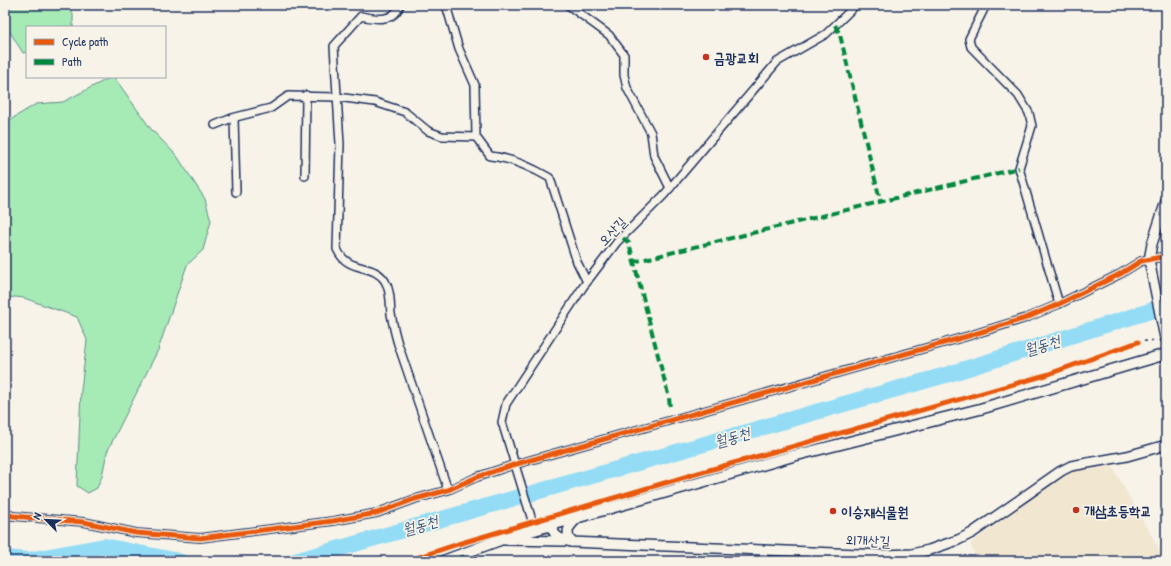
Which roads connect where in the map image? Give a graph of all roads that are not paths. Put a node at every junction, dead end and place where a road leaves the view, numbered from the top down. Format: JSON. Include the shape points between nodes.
{"nodes":[{"id":1,"x":400,"y":5,"type":"edge"},
{"id":2,"x":446,"y":5,"type":"edge"},
{"id":3,"x":568,"y":5,"type":"edge"},
{"id":4,"x":856,"y":5,"type":"edge"},
{"id":5,"x":986,"y":5,"type":"edge"},
{"id":6,"x":306,"y":95,"type":"junction"},
{"id":7,"x":337,"y":97,"type":"junction"},
{"id":8,"x":234,"y":118,"type":"junction"},
{"id":9,"x":215,"y":125,"type":"dead end"},
{"id":10,"x":476,"y":137,"type":"junction"},
{"id":11,"x":306,"y":176,"type":"dead end"},
{"id":12,"x":670,"y":188,"type":"junction"},
{"id":13,"x":236,"y":192,"type":"dead end"},
{"id":14,"x":1166,"y":201,"type":"edge"},
{"id":15,"x":1166,"y":256,"type":"edge"},
{"id":16,"x":1150,"y":261,"type":"junction"},
{"id":17,"x":587,"y":282,"type":"junction"},
{"id":18,"x":1059,"y":304,"type":"junction"},
{"id":19,"x":1165,"y":341,"type":"edge"},
{"id":20,"x":1166,"y":354,"type":"edge"},
{"id":21,"x":1166,"y":445,"type":"edge"},
{"id":22,"x":515,"y":466,"type":"junction"},
{"id":23,"x":448,"y":490,"type":"junction"},
{"id":24,"x":5,"y":513,"type":"edge"},
{"id":25,"x":579,"y":517,"type":"junction"},
{"id":26,"x":551,"y":526,"type":"junction"},
{"id":27,"x":535,"y":530,"type":"junction"},
{"id":28,"x":500,"y":540,"type":"junction"},
{"id":29,"x":571,"y":542,"type":"junction"},
{"id":30,"x":883,"y":558,"type":"edge"},
{"id":31,"x":443,"y":561,"type":"edge"}],
"edges":[{"from":1,"to":7,"type":"street","via":[[388,18],[378,20],[361,16],[334,46]]},
{"from":2,"to":10,"type":"street","via":[[459,48],[475,85]]},
{"from":3,"to":12,"type":"street","via":[[609,34],[624,55],[627,88],[651,133],[654,156]]},
{"from":4,"to":12,"type":"street","name":"오산길","via":[[826,34],[777,62]]},
{"from":5,"to":18,"type":"street","via":[[969,39],[971,47],[1018,95],[1029,113],[1032,126],[1019,168]]},
{"from":6,"to":7,"type":"street"},
{"from":6,"to":8,"type":"street","via":[[288,96],[271,108]]},
{"from":6,"to":11,"type":"street"},
{"from":7,"to":10,"type":"street","via":[[375,102],[405,112],[428,131],[442,136]]},
{"from":7,"to":23,"type":"street","via":[[340,144],[336,249],[341,259],[377,273],[388,287],[394,331]]},
{"from":8,"to":9,"type":"street"},
{"from":8,"to":13,"type":"street"},
{"from":10,"to":17,"type":"street","via":[[490,156],[507,158],[536,169],[550,178],[577,262]]},
{"from":12,"to":17,"type":"street","name":"오산길","via":[[617,242]]},
{"from":14,"to":16,"type":"street","via":[[1152,244]]},
{"from":15,"to":16,"type":"street"},
{"from":16,"to":18,"type":"street","via":[[1141,261]]},
{"from":16,"to":19,"type":"street"},
{"from":17,"to":22,"type":"street","name":"오산길","via":[[506,404],[502,422]]},
{"from":18,"to":22,"type":"street","via":[[1026,318],[968,336]]},
{"from":20,"to":25,"type":"main road","via":[[980,409],[793,456]]},
{"from":21,"to":30,"type":"street","name":"외개산길","via":[[1127,456],[1070,466],[958,540],[929,550]]},
{"from":22,"to":23,"type":"street","via":[[477,477]]},
{"from":22,"to":27,"type":"street","name":"오산길"},
{"from":23,"to":24,"type":"street","via":[[377,512],[333,521],[200,538],[136,533],[84,522],[13,516]]},
{"from":25,"to":26,"type":"main road"},
{"from":25,"to":29,"type":"street","via":[[568,529],[567,535]]},
{"from":26,"to":27,"type":"main road"},
{"from":26,"to":29,"type":"street","name":"외개산길","via":[[559,539]]},
{"from":27,"to":28,"type":"main road"},
{"from":28,"to":29,"type":"street"},
{"from":28,"to":31,"type":"main road"},
{"from":29,"to":30,"type":"street","name":"외개산길"}]}
